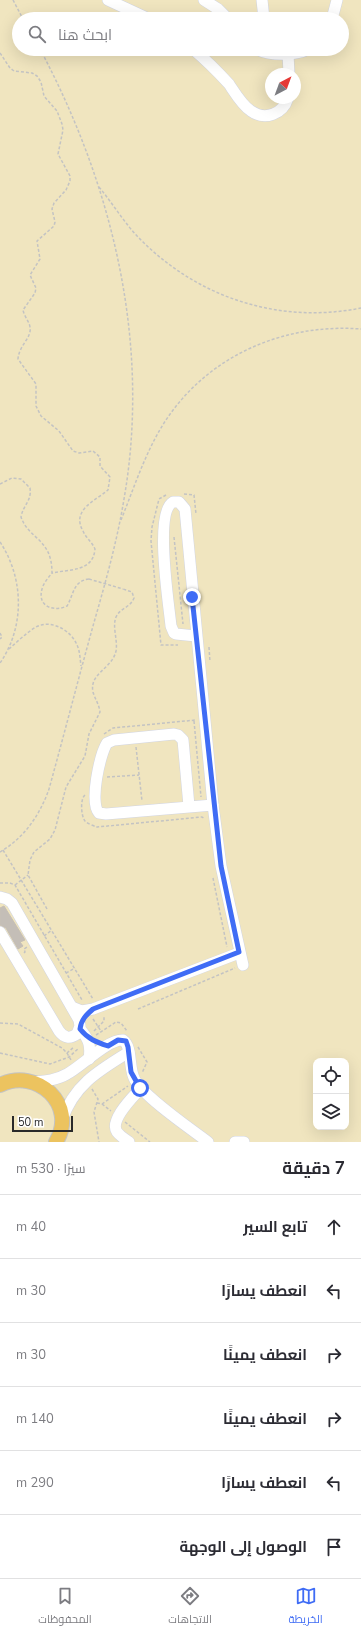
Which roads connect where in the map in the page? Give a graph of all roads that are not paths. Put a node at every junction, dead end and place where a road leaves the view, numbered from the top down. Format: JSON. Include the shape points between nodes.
{"nodes":[{"id":1,"x":108,"y":0,"type":"edge"},
{"id":2,"x":204,"y":0,"type":"edge"},
{"id":3,"x":262,"y":0,"type":"edge"},
{"id":4,"x":337,"y":0,"type":"edge"},
{"id":5,"x":134,"y":12,"type":"edge"},
{"id":6,"x":221,"y":12,"type":"edge"},
{"id":7,"x":263,"y":12,"type":"edge"},
{"id":8,"x":334,"y":12,"type":"edge"},
{"id":9,"x":201,"y":56,"type":"edge"},
{"id":10,"x":282,"y":56,"type":"edge"},
{"id":11,"x":287,"y":68,"type":"edge"},
{"id":12,"x":285,"y":104,"type":"edge"},
{"id":13,"x":196,"y":636,"type":"junction"},
{"id":14,"x":213,"y":805,"type":"junction"},
{"id":15,"x":189,"y":806,"type":"junction"},
{"id":16,"x":0,"y":897,"type":"edge"},
{"id":17,"x":0,"y":932,"type":"edge"},
{"id":18,"x":239,"y":952,"type":"junction"},
{"id":19,"x":243,"y":965,"type":"dead end"},
{"id":20,"x":72,"y":1008,"type":"junction"},
{"id":21,"x":92,"y":1010,"type":"junction"},
{"id":22,"x":84,"y":1033,"type":"junction"},
{"id":23,"x":108,"y":1046,"type":"junction"},
{"id":24,"x":129,"y":1052,"type":"junction"},
{"id":25,"x":89,"y":1059,"type":"junction"},
{"id":26,"x":109,"y":1064,"type":"junction"},
{"id":27,"x":0,"y":1075,"type":"edge"},
{"id":28,"x":133,"y":1076,"type":"junction"},
{"id":29,"x":14,"y":1080,"type":"junction"},
{"id":30,"x":34,"y":1082,"type":"junction"},
{"id":31,"x":0,"y":1085,"type":"edge"},
{"id":32,"x":140,"y":1088,"type":"junction"},
{"id":33,"x":61,"y":1124,"type":"junction"},
{"id":34,"x":56,"y":1142,"type":"edge"},
{"id":35,"x":68,"y":1142,"type":"edge"},
{"id":36,"x":129,"y":1142,"type":"edge"},
{"id":37,"x":208,"y":1142,"type":"edge"},
{"id":38,"x":235,"y":1142,"type":"edge"},
{"id":39,"x":244,"y":1142,"type":"edge"}],
"edges":[{"from":1,"to":5,"type":"street"},
{"from":2,"to":6,"type":"street"},
{"from":3,"to":7,"type":"street"},
{"from":4,"to":8,"type":"street"},
{"from":9,"to":12,"type":"street","via":[[252,112],[262,116],[273,115]]},
{"from":10,"to":11,"type":"street"},
{"from":13,"to":13,"type":"street","via":[[184,509],[182,504],[176,501],[170,503],[167,508],[163,533],[172,630],[176,634]]},
{"from":13,"to":14,"type":"street"},
{"from":14,"to":15,"type":"street"},
{"from":14,"to":18,"type":"street","via":[[221,866]]},
{"from":15,"to":15,"type":"street","via":[[182,738],[176,734],[114,740],[107,743],[94,795],[95,808],[99,813]]},
{"from":16,"to":20,"type":"street","via":[[12,903]]},
{"from":17,"to":22,"type":"street","via":[[63,1036]]},
{"from":18,"to":19,"type":"street"},
{"from":18,"to":21,"type":"street"},
{"from":20,"to":21,"type":"street"},
{"from":20,"to":22,"type":"street"},
{"from":21,"to":22,"type":"street"},
{"from":22,"to":23,"type":"street"},
{"from":22,"to":25,"type":"street","via":[[90,1050]]},
{"from":23,"to":24,"type":"street","via":[[123,1040],[128,1045]]},
{"from":23,"to":25,"type":"street"},
{"from":24,"to":26,"type":"street"},
{"from":24,"to":28,"type":"street"},
{"from":25,"to":30,"type":"street","via":[[60,1078]]},
{"from":26,"to":28,"type":"street","via":[[124,1069]]},
{"from":26,"to":33,"type":"street","via":[[80,1086],[70,1100]]},
{"from":27,"to":29,"type":"main road"},
{"from":28,"to":32,"type":"street"},
{"from":29,"to":30,"type":"main road"},
{"from":29,"to":31,"type":"main road"},
{"from":30,"to":33,"type":"main road","via":[[54,1097],[59,1108]]},
{"from":32,"to":36,"type":"street","via":[[115,1123],[116,1130]]},
{"from":32,"to":37,"type":"street"},
{"from":33,"to":34,"type":"main road"},
{"from":33,"to":35,"type":"main road"},
{"from":38,"to":39,"type":"street"}]}
